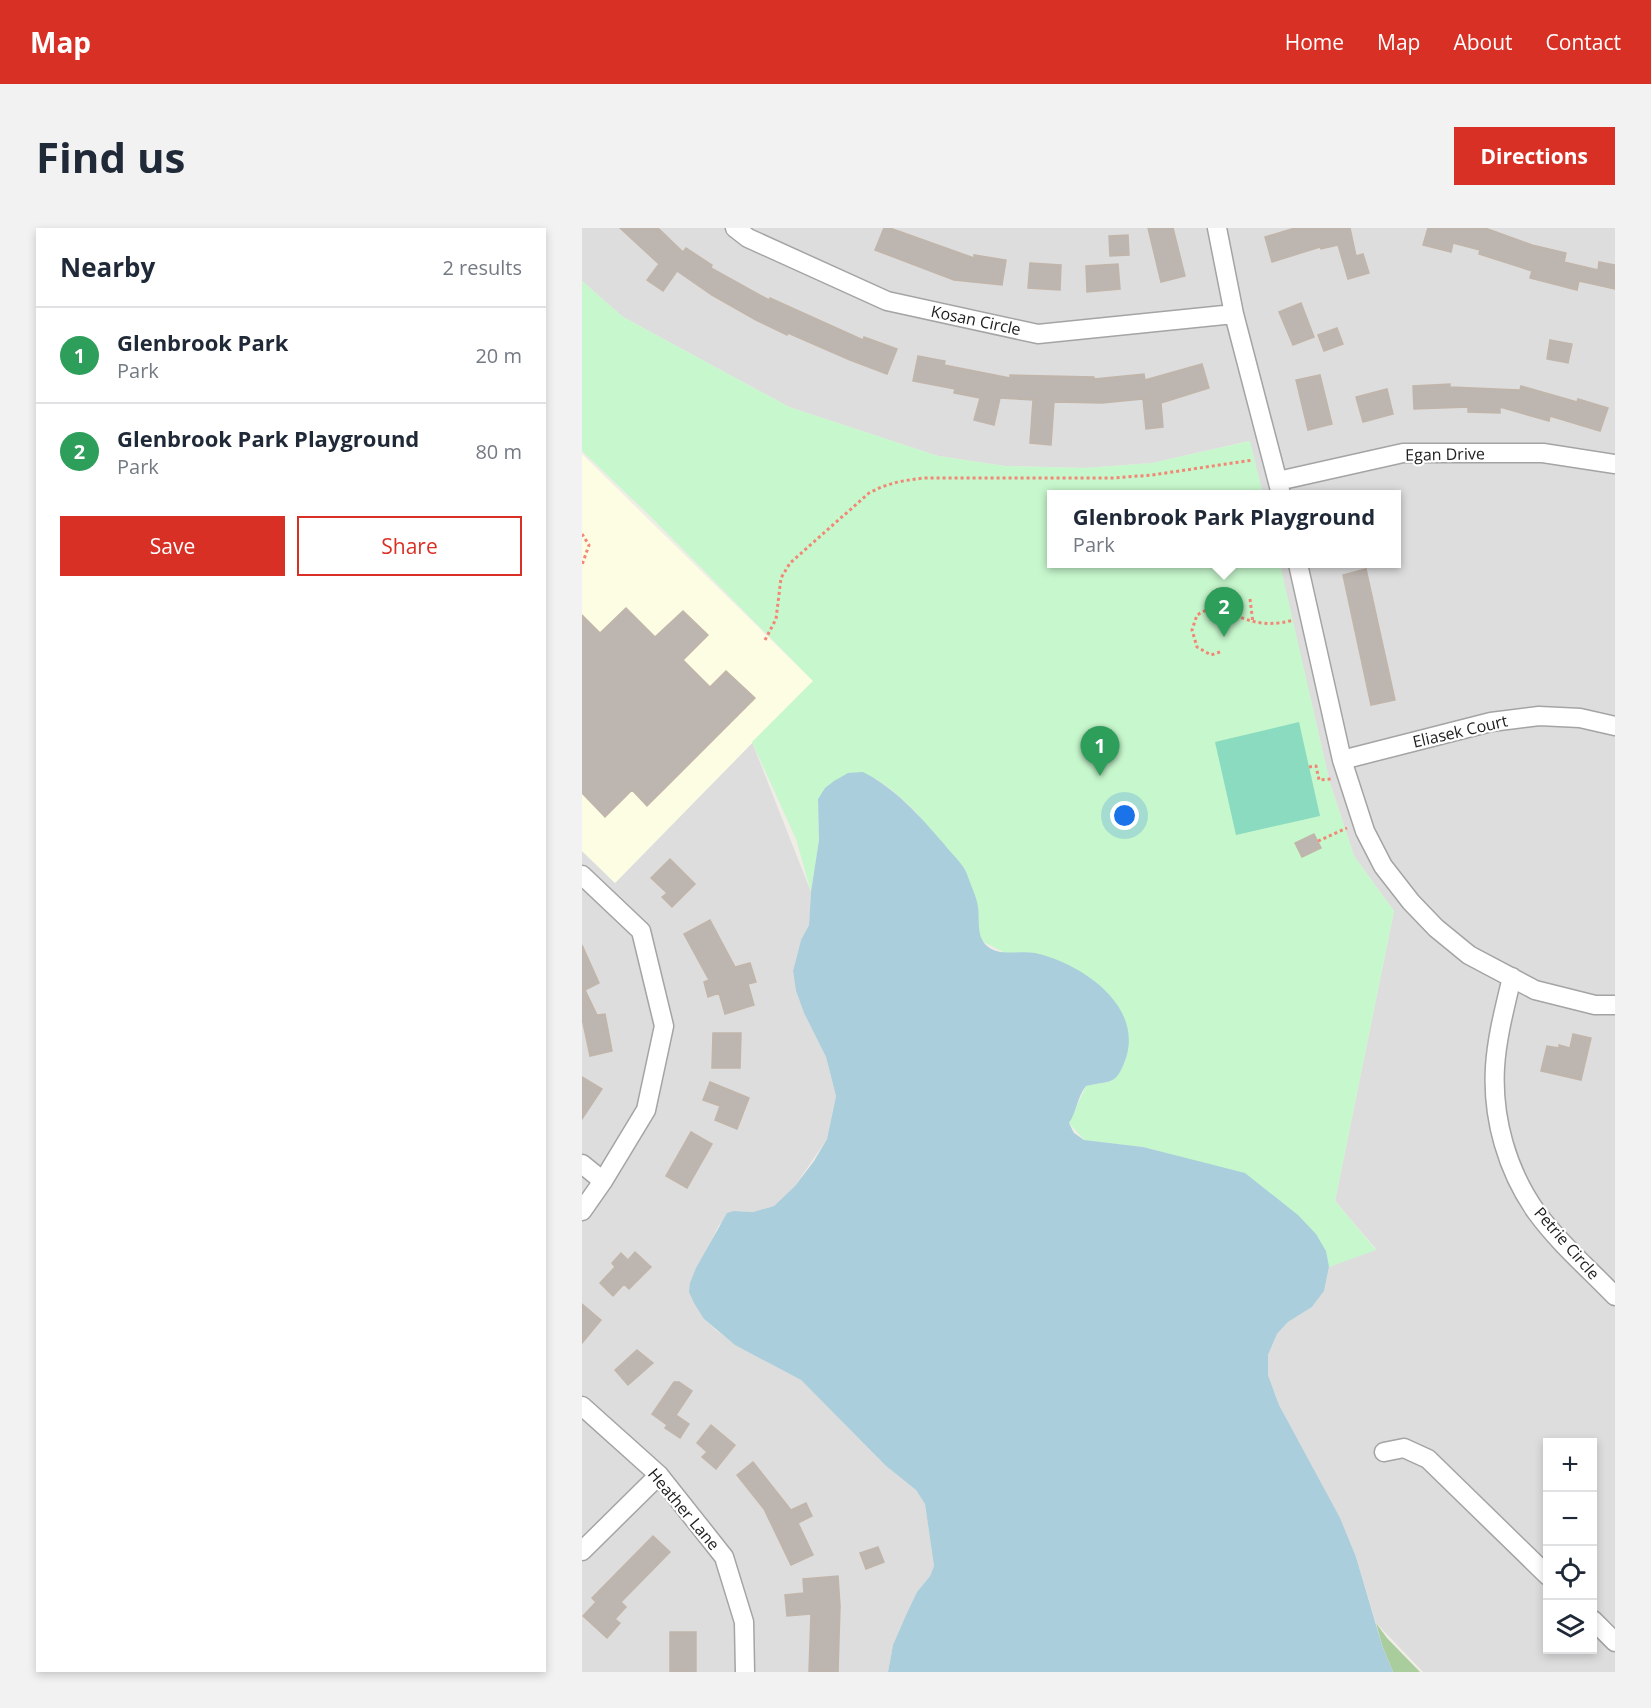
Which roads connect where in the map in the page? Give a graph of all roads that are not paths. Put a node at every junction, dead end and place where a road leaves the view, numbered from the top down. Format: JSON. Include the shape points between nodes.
{"nodes":[{"id":1,"x":735,"y":228,"type":"edge"},
{"id":2,"x":1218,"y":228,"type":"edge"},
{"id":3,"x":1234,"y":314,"type":"junction"},
{"id":4,"x":1615,"y":464,"type":"edge"},
{"id":5,"x":1278,"y":480,"type":"edge"},
{"id":6,"x":1299,"y":568,"type":"edge"},
{"id":7,"x":1615,"y":726,"type":"edge"},
{"id":8,"x":1344,"y":767,"type":"junction"},
{"id":9,"x":582,"y":875,"type":"edge"},
{"id":10,"x":1512,"y":977,"type":"junction"},
{"id":11,"x":1615,"y":1005,"type":"edge"},
{"id":12,"x":582,"y":1164,"type":"edge"},
{"id":13,"x":603,"y":1181,"type":"junction"},
{"id":14,"x":582,"y":1211,"type":"edge"},
{"id":15,"x":1615,"y":1296,"type":"edge"},
{"id":16,"x":582,"y":1406,"type":"edge"},
{"id":17,"x":1384,"y":1452,"type":"dead end"},
{"id":18,"x":659,"y":1475,"type":"junction"},
{"id":19,"x":582,"y":1551,"type":"edge"},
{"id":20,"x":1543,"y":1571,"type":"edge"},
{"id":21,"x":1597,"y":1624,"type":"edge"},
{"id":22,"x":1615,"y":1642,"type":"edge"},
{"id":23,"x":745,"y":1672,"type":"edge"}],
"edges":[{"from":1,"to":3,"type":"street","name":"Kosan Circle","via":[[748,238],[887,301],[1038,334]]},
{"from":2,"to":3,"type":"street"},
{"from":3,"to":5,"type":"street"},
{"from":4,"to":5,"type":"street","name":"Egan Drive","via":[[1543,453],[1403,453]]},
{"from":6,"to":8,"type":"street"},
{"from":7,"to":8,"type":"street","name":"Eliasek Court","via":[[1580,718],[1539,716],[1491,722]]},
{"from":8,"to":10,"type":"street","via":[[1362,822],[1383,866],[1411,902],[1469,955]]},
{"from":9,"to":13,"type":"street","via":[[641,931],[664,1026],[646,1110]]},
{"from":10,"to":11,"type":"street","via":[[1535,990],[1595,1005]]},
{"from":10,"to":15,"type":"street","name":"Petrie Circle","via":[[1495,1068],[1496,1099],[1508,1161],[1537,1212]]},
{"from":12,"to":13,"type":"street"},
{"from":13,"to":14,"type":"street"},
{"from":16,"to":18,"type":"street","name":"Heather Lane"},
{"from":17,"to":20,"type":"street","via":[[1404,1448],[1428,1459]]},
{"from":18,"to":19,"type":"street"},
{"from":18,"to":23,"type":"street","name":"Heather Lane","via":[[724,1557],[744,1622]]},
{"from":21,"to":22,"type":"street"}]}
